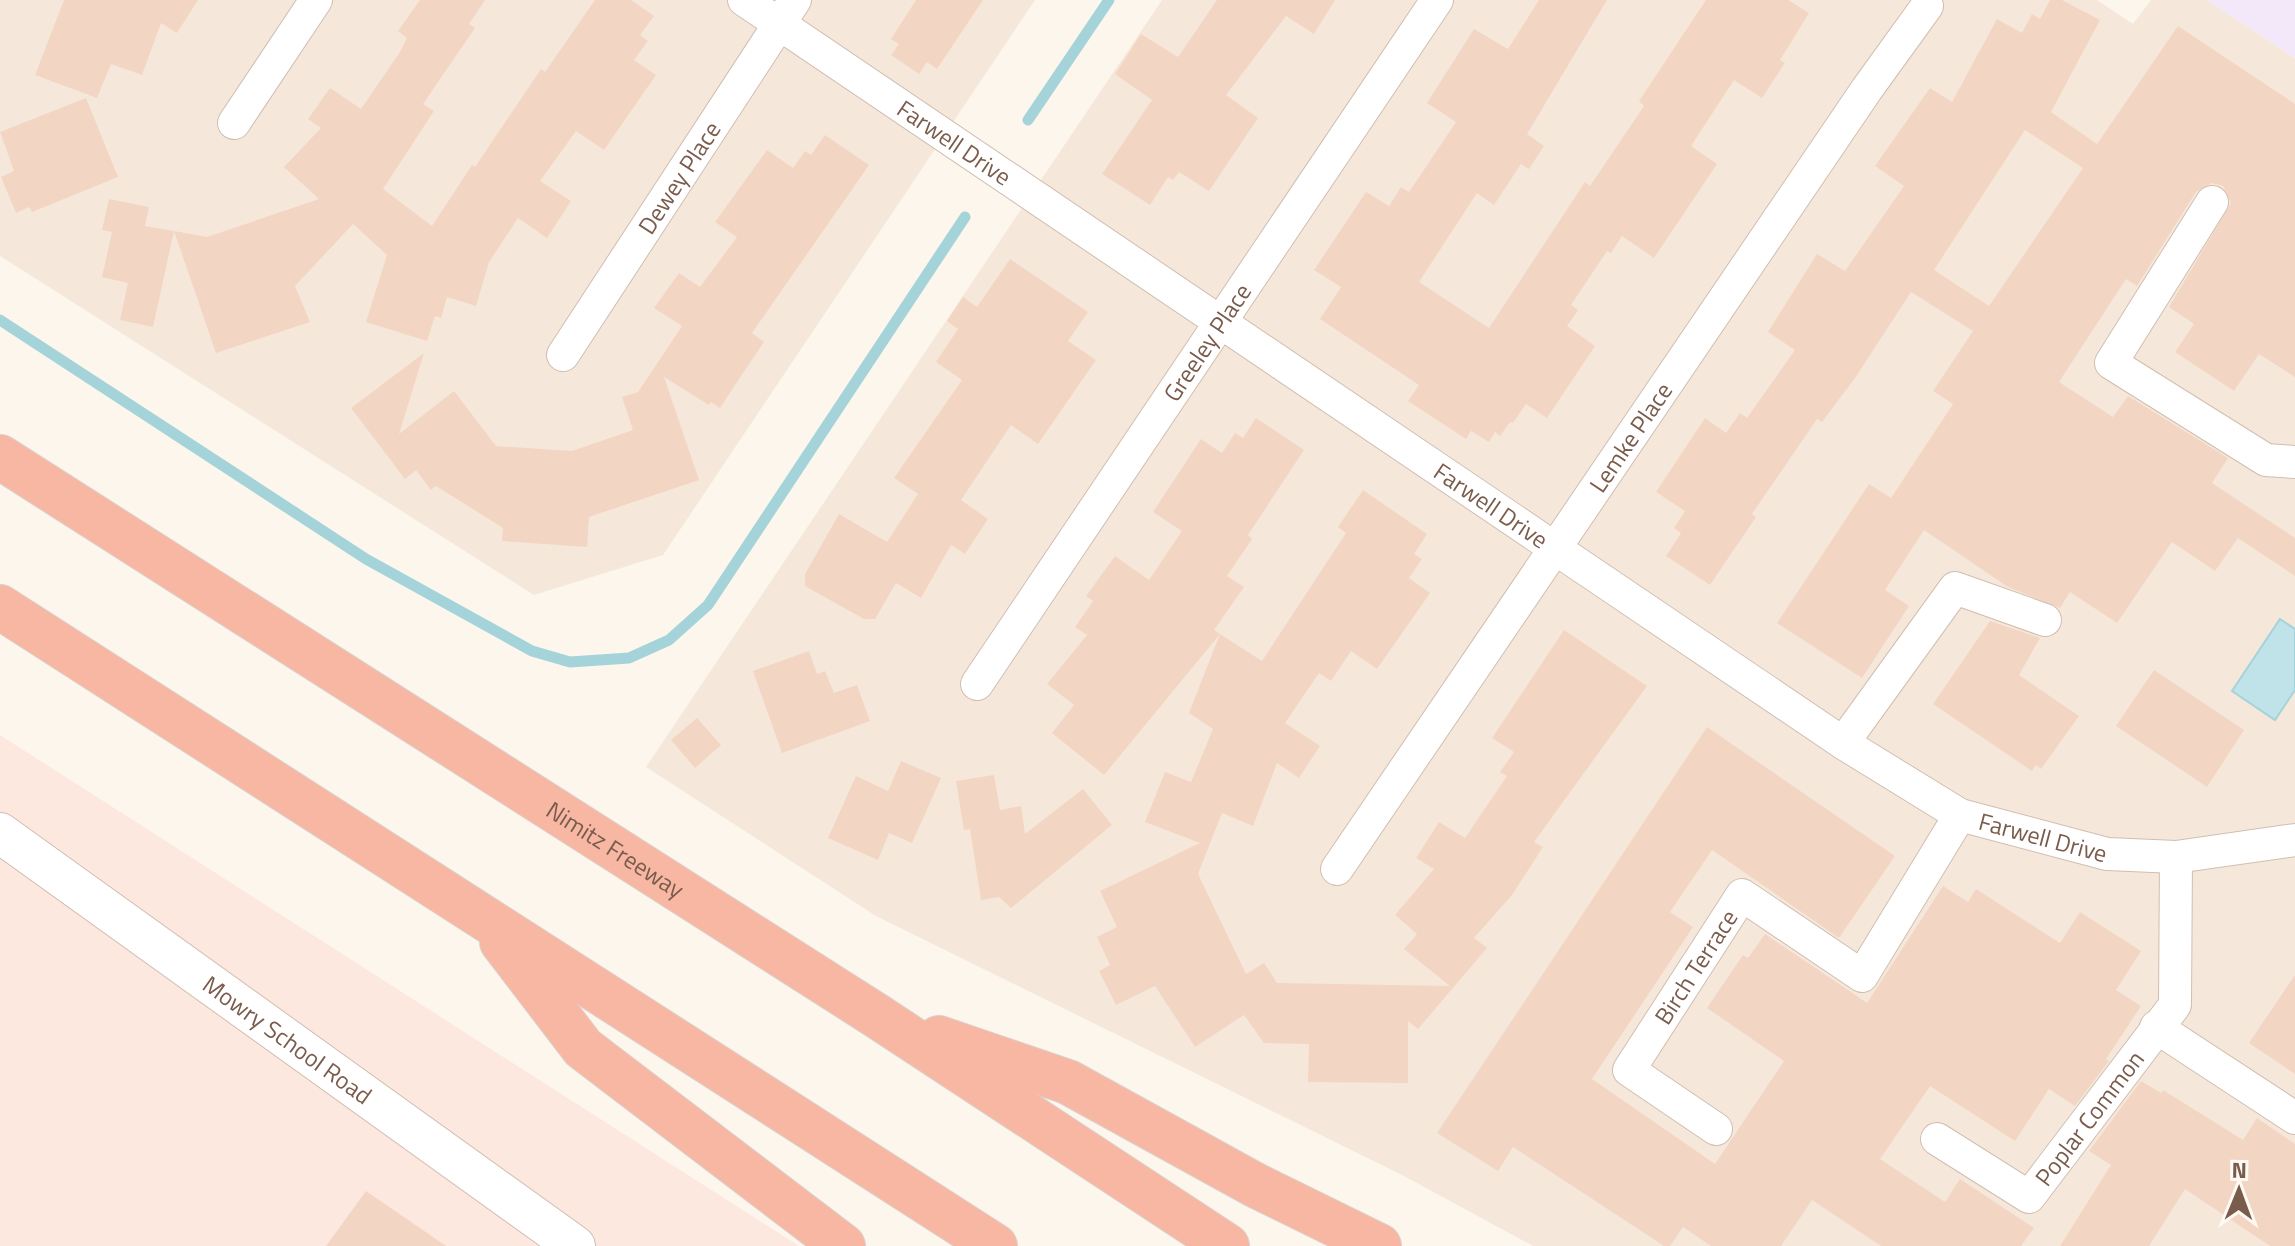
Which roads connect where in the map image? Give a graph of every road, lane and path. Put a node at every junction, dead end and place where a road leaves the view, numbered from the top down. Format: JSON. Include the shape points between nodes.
{"nodes":[{"id":1,"x":316,"y":0,"type":"edge"},
{"id":2,"x":744,"y":0,"type":"edge"},
{"id":3,"x":1437,"y":0,"type":"edge"},
{"id":4,"x":1927,"y":6,"type":"dead end"},
{"id":5,"x":787,"y":12,"type":"edge"},
{"id":6,"x":234,"y":123,"type":"dead end"},
{"id":7,"x":2212,"y":202,"type":"dead end"},
{"id":8,"x":1221,"y":320,"type":"junction"},
{"id":9,"x":563,"y":355,"type":"dead end"},
{"id":10,"x":0,"y":457,"type":"edge"},
{"id":11,"x":2295,"y":462,"type":"edge"},
{"id":12,"x":1558,"y":548,"type":"junction"},
{"id":13,"x":0,"y":607,"type":"edge"},
{"id":14,"x":2045,"y":620,"type":"dead end"},
{"id":15,"x":977,"y":684,"type":"dead end"},
{"id":16,"x":1843,"y":743,"type":"junction"},
{"id":17,"x":1960,"y":815,"type":"junction"},
{"id":18,"x":0,"y":833,"type":"edge"},
{"id":19,"x":2295,"y":840,"type":"edge"},
{"id":20,"x":2176,"y":857,"type":"junction"},
{"id":21,"x":1337,"y":869,"type":"dead end"},
{"id":22,"x":483,"y":917,"type":"junction"},
{"id":23,"x":877,"y":1016,"type":"junction"},
{"id":24,"x":2156,"y":1027,"type":"junction"},
{"id":25,"x":2295,"y":1118,"type":"edge"},
{"id":26,"x":1716,"y":1129,"type":"dead end"},
{"id":27,"x":1937,"y":1139,"type":"dead end"},
{"id":28,"x":575,"y":1246,"type":"edge"},
{"id":29,"x":843,"y":1246,"type":"edge"},
{"id":30,"x":995,"y":1246,"type":"edge"},
{"id":31,"x":1227,"y":1246,"type":"edge"},
{"id":32,"x":1379,"y":1246,"type":"edge"}],
"edges":[{"from":1,"to":6,"type":"street"},
{"from":2,"to":5,"type":"street","name":"Farwell Drive"},
{"from":3,"to":8,"type":"street","name":"Greeley Place"},
{"from":4,"to":12,"type":"street","name":"Lemke Place"},
{"from":5,"to":8,"type":"street","name":"Farwell Drive"},
{"from":5,"to":9,"type":"street","name":"Dewey Place"},
{"from":7,"to":11,"type":"street","via":[[2111,363],[2266,460]]},
{"from":8,"to":12,"type":"street","name":"Farwell Drive"},
{"from":8,"to":15,"type":"street","name":"Greeley Place"},
{"from":10,"to":23,"type":"highway","name":"Nimitz Freeway"},
{"from":12,"to":16,"type":"street","name":"Farwell Drive"},
{"from":12,"to":21,"type":"street","name":"Lemke Place"},
{"from":13,"to":22,"type":"highway"},
{"from":14,"to":16,"type":"street","via":[[1955,588]]},
{"from":16,"to":17,"type":"street","name":"Farwell Drive"},
{"from":17,"to":20,"type":"street","name":"Farwell Drive","via":[[2107,854]]},
{"from":17,"to":26,"type":"street","name":"Birch Terrace","via":[[1862,976],[1742,895],[1629,1070]]},
{"from":18,"to":28,"type":"street","name":"Mowry School Road"},
{"from":19,"to":20,"type":"street","name":"Farwell Drive"},
{"from":20,"to":24,"type":"street","name":"Poplar Common","via":[[2175,1005]]},
{"from":22,"to":29,"type":"highway","via":[[583,1048]]},
{"from":22,"to":30,"type":"highway"},
{"from":23,"to":31,"type":"highway","name":"Nimitz Freeway"},
{"from":23,"to":32,"type":"highway","via":[[1068,1082]]},
{"from":24,"to":25,"type":"street","name":"Poplar Common"},
{"from":24,"to":27,"type":"street","name":"Poplar Common","via":[[2029,1197]]}]}
